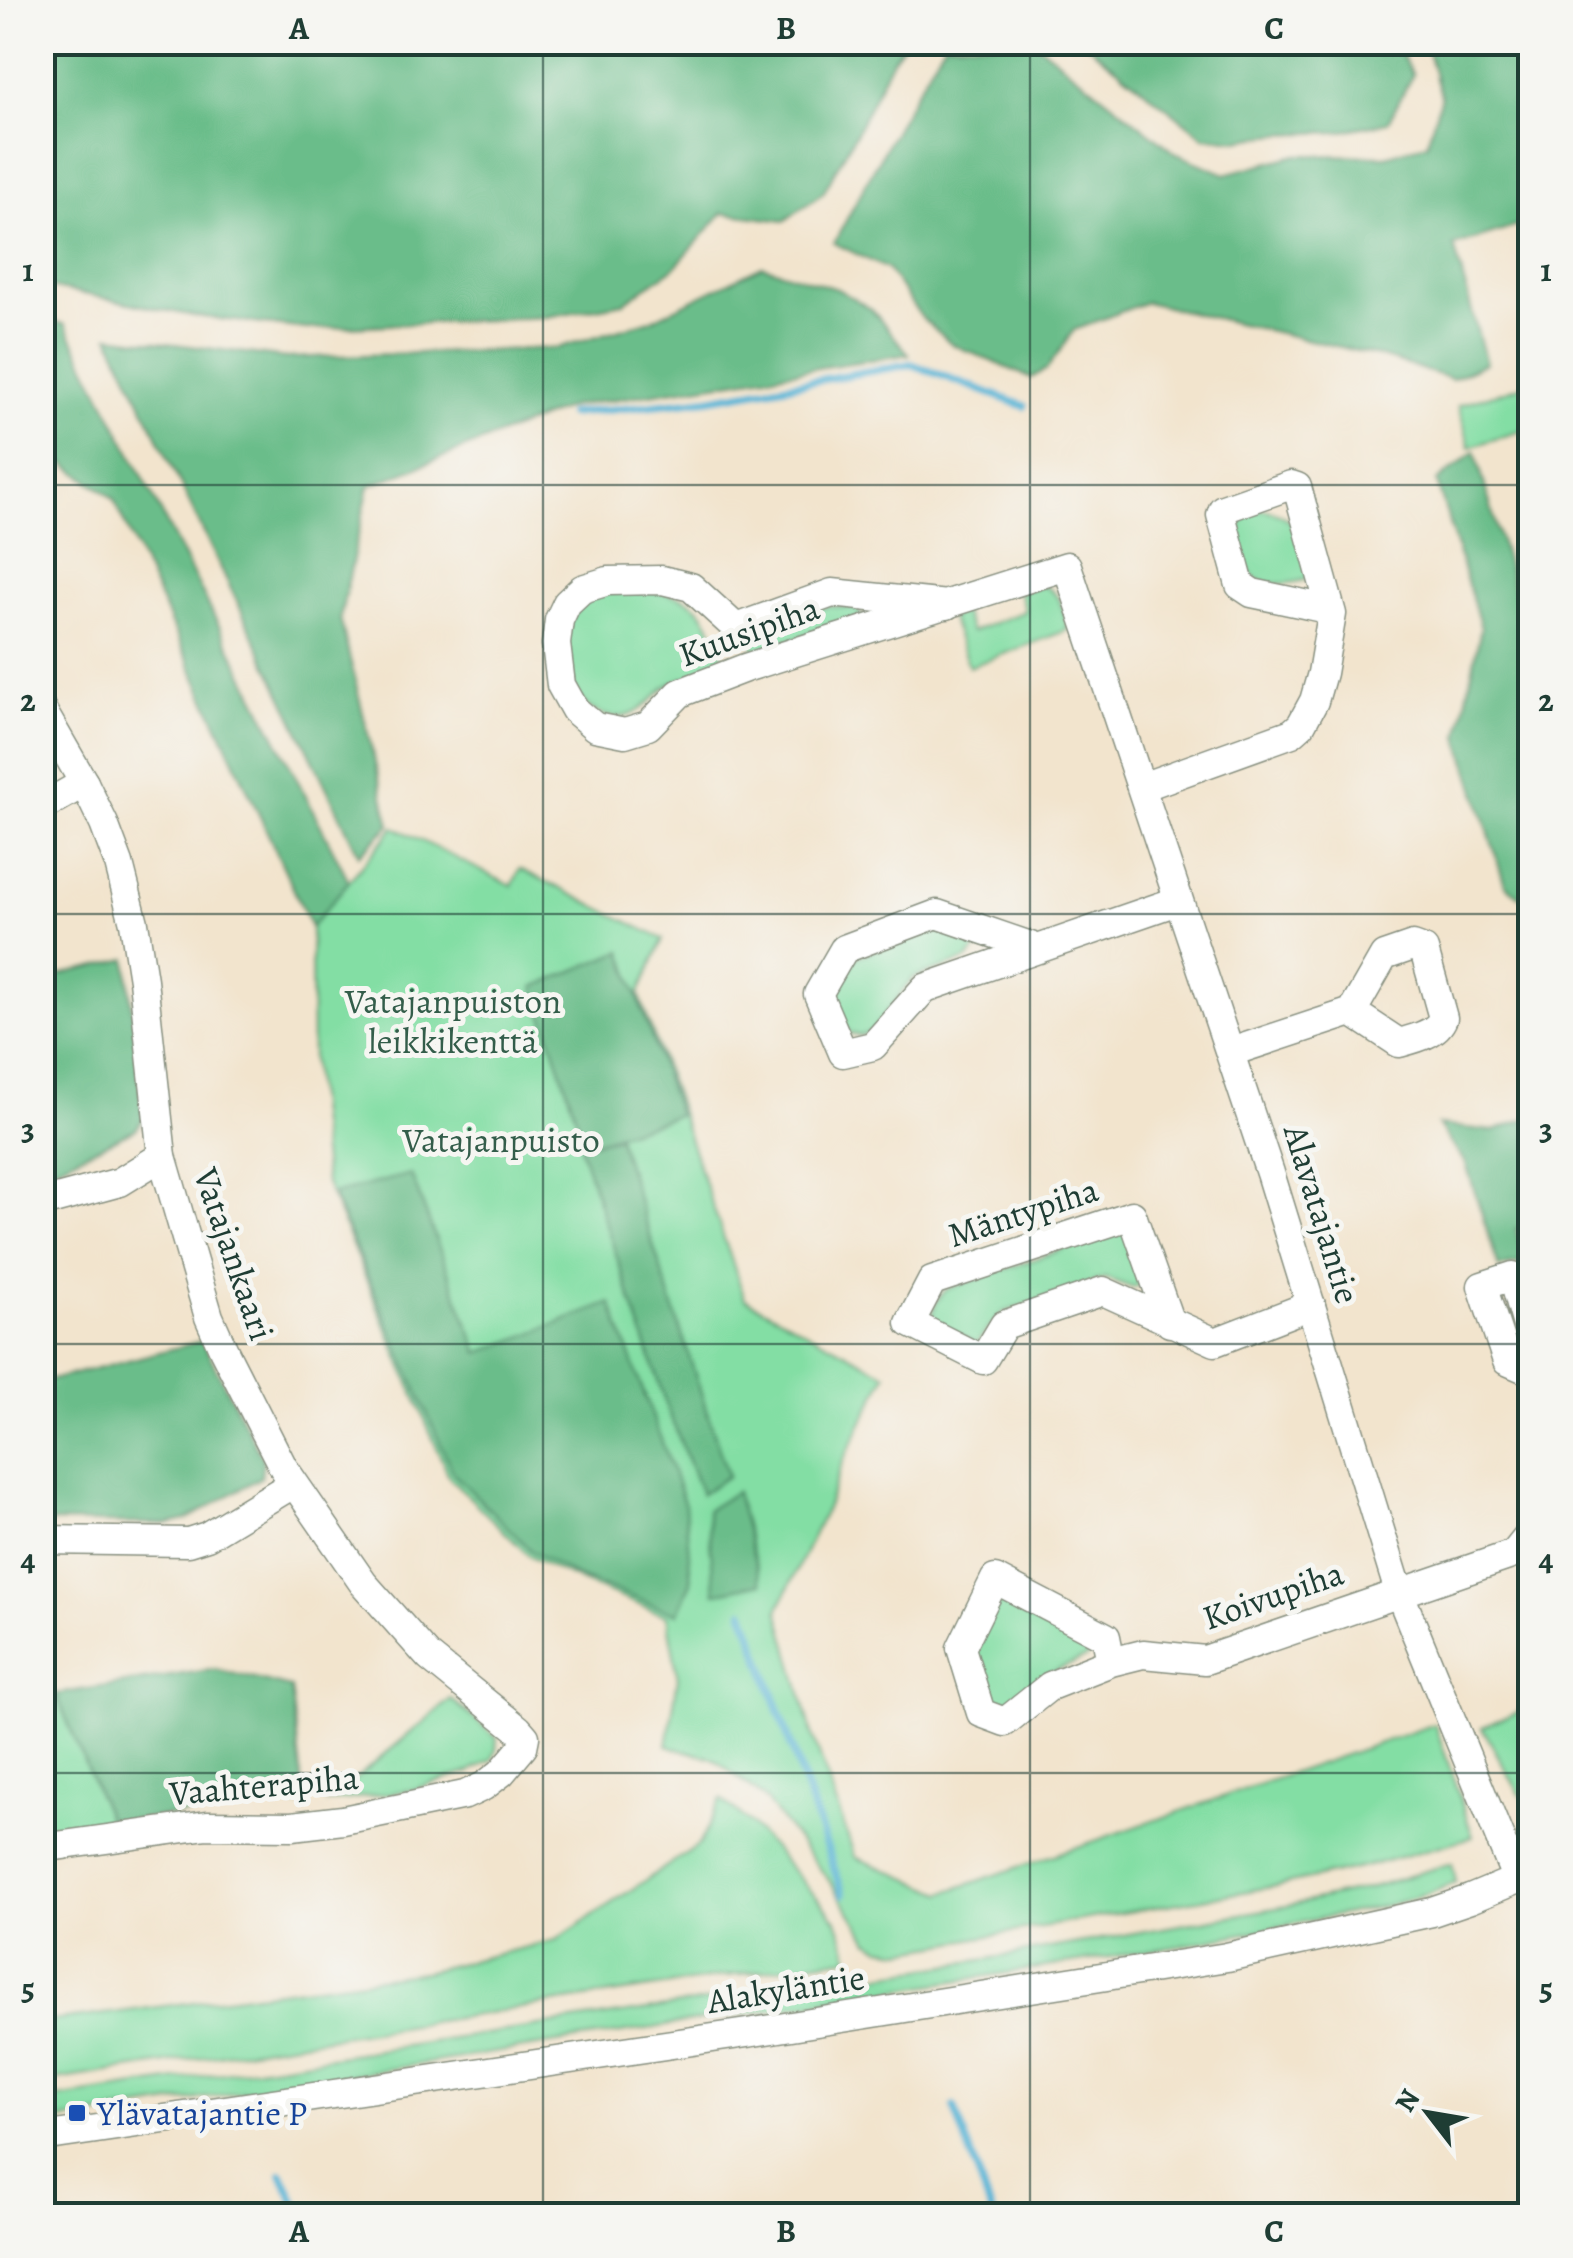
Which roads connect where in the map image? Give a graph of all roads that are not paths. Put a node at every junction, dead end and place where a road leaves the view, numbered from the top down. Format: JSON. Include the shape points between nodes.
{"nodes":[{"id":1,"x":1067,"y":566,"type":"joint"},
{"id":2,"x":947,"y":604,"type":"junction"},
{"id":3,"x":1332,"y":614,"type":"junction"},
{"id":4,"x":736,"y":628,"type":"junction"},
{"id":5,"x":746,"y":668,"type":"junction"},
{"id":6,"x":42,"y":710,"type":"edge"},
{"id":7,"x":84,"y":783,"type":"junction"},
{"id":8,"x":1142,"y":787,"type":"junction"},
{"id":9,"x":42,"y":807,"type":"edge"},
{"id":10,"x":1177,"y":901,"type":"junction"},
{"id":11,"x":1040,"y":949,"type":"junction"},
{"id":12,"x":1352,"y":1012,"type":"dead end"},
{"id":13,"x":1230,"y":1052,"type":"junction"},
{"id":14,"x":162,"y":1156,"type":"junction"},
{"id":15,"x":42,"y":1203,"type":"edge"},
{"id":16,"x":1311,"y":1305,"type":"junction"},
{"id":17,"x":1170,"y":1323,"type":"junction"},
{"id":18,"x":1530,"y":1336,"type":"edge"},
{"id":19,"x":1530,"y":1371,"type":"edge"},
{"id":20,"x":294,"y":1484,"type":"junction"},
{"id":21,"x":1530,"y":1534,"type":"edge"},
{"id":22,"x":42,"y":1540,"type":"edge"},
{"id":23,"x":1399,"y":1592,"type":"junction"},
{"id":24,"x":1111,"y":1662,"type":"junction"},
{"id":25,"x":524,"y":1737,"type":"joint"},
{"id":26,"x":42,"y":1848,"type":"edge"},
{"id":27,"x":1524,"y":1877,"type":"edge"},
{"id":28,"x":42,"y":2137,"type":"edge"}],
"edges":[{"from":1,"to":2,"type":"street","name":"Kuusipiha"},
{"from":1,"to":8,"type":"street","name":"Alavatajantie"},
{"from":2,"to":4,"type":"street","name":"Kuusipiha","via":[[832,593]]},
{"from":2,"to":5,"type":"street","name":"Kuusipiha"},
{"from":3,"to":3,"type":"street","via":[[1295,485],[1220,512],[1240,586]]},
{"from":3,"to":8,"type":"street","via":[[1314,702],[1301,725]]},
{"from":4,"to":5,"type":"street"},
{"from":4,"to":5,"type":"street","name":"Kuusipiha","via":[[691,587],[662,580],[608,581],[582,589],[566,602],[560,620],[561,685],[574,710],[595,727],[625,733],[648,726],[680,693]]},
{"from":6,"to":7,"type":"street","name":"Vatajankaari"},
{"from":7,"to":9,"type":"street"},
{"from":7,"to":14,"type":"street","name":"Vatajankaari","via":[[104,824],[134,923]]},
{"from":8,"to":10,"type":"street","name":"Alavatajantie"},
{"from":10,"to":11,"type":"street"},
{"from":10,"to":13,"type":"street","name":"Alavatajantie"},
{"from":11,"to":11,"type":"street","via":[[925,988],[873,1046],[843,1052],[818,994],[844,949],[937,914]]},
{"from":12,"to":13,"type":"street"},
{"from":13,"to":16,"type":"street","name":"Alavatajantie"},
{"from":14,"to":15,"type":"street","via":[[120,1182]]},
{"from":14,"to":20,"type":"street","name":"Vatajankaari","via":[[210,1317]]},
{"from":16,"to":17,"type":"street","name":"Mäntypiha","via":[[1215,1342]]},
{"from":16,"to":23,"type":"street","name":"Alavatajantie"},
{"from":17,"to":17,"type":"street","name":"Mäntypiha","via":[[1103,1291],[1004,1326],[983,1360],[910,1323],[932,1282],[1132,1215]]},
{"from":18,"to":19,"type":"street","via":[[1513,1276],[1482,1286],[1507,1361]]},
{"from":20,"to":22,"type":"street","via":[[188,1542]]},
{"from":20,"to":25,"type":"street","name":"Vatajankaari","via":[[394,1619]]},
{"from":21,"to":23,"type":"street","name":"Koivupiha","via":[[1514,1554]]},
{"from":23,"to":24,"type":"street","name":"Koivupiha","via":[[1205,1660],[1143,1654]]},
{"from":23,"to":27,"type":"street","name":"Alavatajantie"},
{"from":24,"to":24,"type":"street","name":"Koivupiha","via":[[1050,1686],[1005,1722],[980,1713],[960,1648],[995,1580],[1106,1638]]},
{"from":25,"to":26,"type":"street","name":"Vaahterapiha","via":[[502,1773],[465,1795],[343,1820],[207,1825]]},
{"from":27,"to":28,"type":"street","name":"Alakyläntie","via":[[1432,1912],[1227,1957]]}]}
